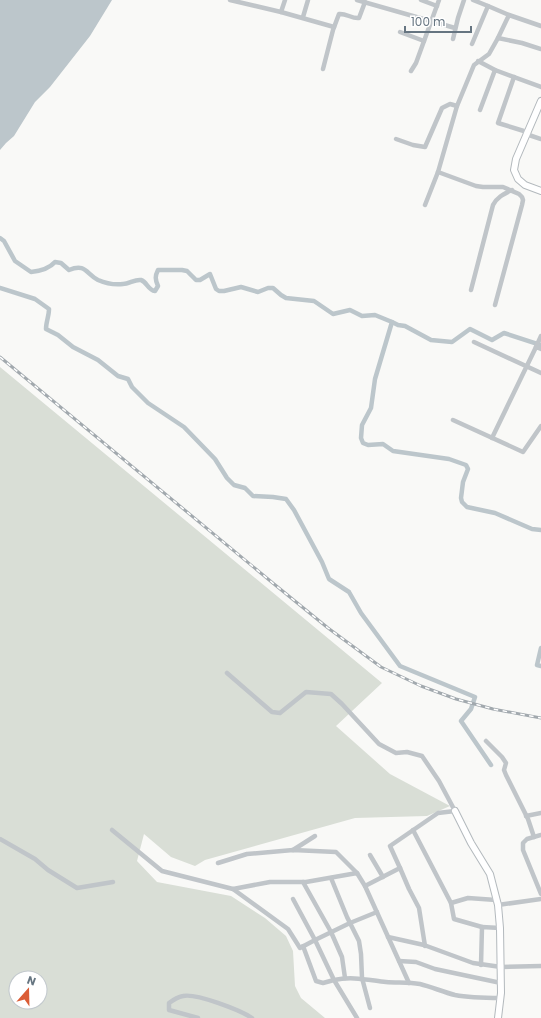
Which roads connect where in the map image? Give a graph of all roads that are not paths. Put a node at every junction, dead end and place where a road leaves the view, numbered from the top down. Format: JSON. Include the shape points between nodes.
{"nodes":[{"id":1,"x":230,"y":0,"type":"edge"},
{"id":2,"x":285,"y":0,"type":"edge"},
{"id":3,"x":308,"y":0,"type":"edge"},
{"id":4,"x":357,"y":0,"type":"edge"},
{"id":5,"x":421,"y":0,"type":"edge"},
{"id":6,"x":439,"y":0,"type":"edge"},
{"id":7,"x":464,"y":0,"type":"edge"},
{"id":8,"x":473,"y":0,"type":"edge"},
{"id":9,"x":365,"y":2,"type":"junction"},
{"id":10,"x":437,"y":6,"type":"junction"},
{"id":11,"x":488,"y":6,"type":"junction"},
{"id":12,"x":281,"y":12,"type":"junction"},
{"id":13,"x":509,"y":15,"type":"junction"},
{"id":14,"x":303,"y":17,"type":"junction"},
{"id":15,"x":431,"y":22,"type":"junction"},
{"id":16,"x":541,"y":26,"type":"edge"},
{"id":17,"x":334,"y":27,"type":"junction"},
{"id":18,"x":455,"y":28,"type":"junction"},
{"id":19,"x":400,"y":32,"type":"dead end"},
{"id":20,"x":498,"y":38,"type":"junction"},
{"id":21,"x":453,"y":39,"type":"dead end"},
{"id":22,"x":424,"y":42,"type":"junction"},
{"id":23,"x":472,"y":44,"type":"dead end"},
{"id":24,"x":541,"y":49,"type":"edge"},
{"id":25,"x":478,"y":61,"type":"junction"},
{"id":26,"x":323,"y":69,"type":"dead end"},
{"id":27,"x":495,"y":70,"type":"junction"},
{"id":28,"x":411,"y":71,"type":"dead end"},
{"id":29,"x":514,"y":77,"type":"junction"},
{"id":30,"x":541,"y":87,"type":"edge"},
{"id":31,"x":541,"y":100,"type":"edge"},
{"id":32,"x":457,"y":106,"type":"junction"},
{"id":33,"x":480,"y":110,"type":"dead end"},
{"id":34,"x":527,"y":133,"type":"junction"},
{"id":35,"x":396,"y":139,"type":"dead end"},
{"id":36,"x":541,"y":139,"type":"edge"},
{"id":37,"x":438,"y":172,"type":"junction"},
{"id":38,"x":512,"y":190,"type":"junction"},
{"id":39,"x":541,"y":191,"type":"edge"},
{"id":40,"x":425,"y":205,"type":"dead end"},
{"id":41,"x":471,"y":290,"type":"dead end"},
{"id":42,"x":496,"y":305,"type":"dead end"},
{"id":43,"x":541,"y":336,"type":"edge"},
{"id":44,"x":474,"y":342,"type":"dead end"},
{"id":45,"x":536,"y":347,"type":"junction"},
{"id":46,"x":541,"y":349,"type":"edge"},
{"id":47,"x":526,"y":366,"type":"junction"},
{"id":48,"x":541,"y":373,"type":"edge"},
{"id":49,"x":453,"y":420,"type":"dead end"},
{"id":50,"x":541,"y":426,"type":"edge"},
{"id":51,"x":492,"y":438,"type":"junction"},
{"id":52,"x":227,"y":673,"type":"dead end"},
{"id":53,"x":486,"y":741,"type":"dead end"},
{"id":54,"x":455,"y":811,"type":"junction"},
{"id":55,"x":541,"y":813,"type":"edge"},
{"id":56,"x":526,"y":816,"type":"junction"},
{"id":57,"x":112,"y":830,"type":"dead end"},
{"id":58,"x":413,"y":830,"type":"junction"},
{"id":59,"x":541,"y":835,"type":"edge"},
{"id":60,"x":315,"y":836,"type":"dead end"},
{"id":61,"x":534,"y":837,"type":"junction"},
{"id":62,"x":0,"y":839,"type":"edge"},
{"id":63,"x":293,"y":850,"type":"junction"},
{"id":64,"x":370,"y":855,"type":"dead end"},
{"id":65,"x":218,"y":862,"type":"dead end"},
{"id":66,"x":400,"y":868,"type":"junction"},
{"id":67,"x":357,"y":874,"type":"junction"},
{"id":68,"x":383,"y":877,"type":"junction"},
{"id":69,"x":331,"y":878,"type":"junction"},
{"id":70,"x":113,"y":882,"type":"dead end"},
{"id":71,"x":303,"y":882,"type":"junction"},
{"id":72,"x":365,"y":886,"type":"junction"},
{"id":73,"x":233,"y":889,"type":"junction"},
{"id":74,"x":541,"y":894,"type":"edge"},
{"id":75,"x":292,"y":898,"type":"dead end"},
{"id":76,"x":541,"y":899,"type":"edge"},
{"id":77,"x":497,"y":902,"type":"junction"},
{"id":78,"x":451,"y":903,"type":"junction"},
{"id":79,"x":377,"y":912,"type":"junction"},
{"id":80,"x":350,"y":923,"type":"junction"},
{"id":81,"x":482,"y":927,"type":"junction"},
{"id":82,"x":500,"y":928,"type":"junction"},
{"id":83,"x":331,"y":932,"type":"junction"},
{"id":84,"x":388,"y":937,"type":"junction"},
{"id":85,"x":315,"y":940,"type":"junction"},
{"id":86,"x":303,"y":946,"type":"junction"},
{"id":87,"x":425,"y":946,"type":"junction"},
{"id":88,"x":399,"y":961,"type":"junction"},
{"id":89,"x":481,"y":964,"type":"junction"},
{"id":90,"x":541,"y":966,"type":"edge"},
{"id":91,"x":501,"y":967,"type":"junction"},
{"id":92,"x":345,"y":978,"type":"junction"},
{"id":93,"x":362,"y":978,"type":"junction"},
{"id":94,"x":334,"y":980,"type":"junction"},
{"id":95,"x":409,"y":983,"type":"junction"},
{"id":96,"x":501,"y":983,"type":"junction"},
{"id":97,"x":501,"y":998,"type":"junction"},
{"id":98,"x":370,"y":1008,"type":"dead end"},
{"id":99,"x":198,"y":1018,"type":"edge"},
{"id":100,"x":252,"y":1018,"type":"edge"},
{"id":101,"x":357,"y":1018,"type":"edge"},
{"id":102,"x":498,"y":1018,"type":"edge"}],
"edges":[{"from":1,"to":12,"type":"street"},
{"from":2,"to":12,"type":"street"},
{"from":3,"to":14,"type":"street"},
{"from":4,"to":9,"type":"street"},
{"from":5,"to":10,"type":"street"},
{"from":6,"to":10,"type":"street"},
{"from":7,"to":18,"type":"street"},
{"from":8,"to":11,"type":"street"},
{"from":9,"to":15,"type":"street"},
{"from":9,"to":17,"type":"street","via":[[359,18],[339,14]]},
{"from":10,"to":15,"type":"street"},
{"from":11,"to":13,"type":"street"},
{"from":11,"to":23,"type":"street"},
{"from":12,"to":14,"type":"street"},
{"from":13,"to":16,"type":"street"},
{"from":13,"to":20,"type":"street"},
{"from":14,"to":17,"type":"street"},
{"from":15,"to":18,"type":"street"},
{"from":15,"to":22,"type":"street"},
{"from":17,"to":26,"type":"street"},
{"from":18,"to":21,"type":"street"},
{"from":19,"to":22,"type":"street"},
{"from":20,"to":24,"type":"street"},
{"from":20,"to":25,"type":"street","via":[[489,54]]},
{"from":22,"to":28,"type":"street"},
{"from":25,"to":27,"type":"street"},
{"from":25,"to":32,"type":"street"},
{"from":27,"to":29,"type":"street"},
{"from":27,"to":33,"type":"street"},
{"from":29,"to":30,"type":"street"},
{"from":29,"to":34,"type":"street","via":[[498,123]]},
{"from":31,"to":34,"type":"street"},
{"from":32,"to":35,"type":"street","via":[[450,104],[442,108],[425,147]]},
{"from":32,"to":37,"type":"street"},
{"from":34,"to":36,"type":"street"},
{"from":34,"to":39,"type":"street","via":[[514,170],[518,179],[525,185]]},
{"from":37,"to":38,"type":"street","via":[[476,186],[500,186]]},
{"from":37,"to":40,"type":"street"},
{"from":38,"to":41,"type":"street","via":[[496,200],[493,206]]},
{"from":38,"to":42,"type":"street","via":[[523,200]]},
{"from":43,"to":45,"type":"street"},
{"from":44,"to":47,"type":"street"},
{"from":45,"to":46,"type":"street"},
{"from":45,"to":47,"type":"street"},
{"from":47,"to":48,"type":"street"},
{"from":47,"to":51,"type":"street"},
{"from":49,"to":51,"type":"street"},
{"from":50,"to":51,"type":"street","via":[[523,452]]},
{"from":52,"to":54,"type":"street","via":[[272,712],[280,713],[306,692],[330,694],[379,744],[396,753],[407,752],[422,756]]},
{"from":53,"to":56,"type":"street","via":[[506,763],[504,770]]},
{"from":54,"to":58,"type":"street","via":[[438,813]]},
{"from":54,"to":77,"type":"street","via":[[490,874]]},
{"from":55,"to":56,"type":"street"},
{"from":56,"to":61,"type":"street"},
{"from":57,"to":73,"type":"street","via":[[162,871]]},
{"from":58,"to":66,"type":"street","via":[[390,846]]},
{"from":58,"to":78,"type":"street"},
{"from":59,"to":61,"type":"street"},
{"from":60,"to":63,"type":"street"},
{"from":61,"to":74,"type":"street","via":[[526,839],[523,850]]},
{"from":62,"to":70,"type":"street","via":[[36,859],[48,870],[77,888]]},
{"from":63,"to":65,"type":"street","via":[[247,854]]},
{"from":63,"to":67,"type":"street","via":[[336,852]]},
{"from":64,"to":68,"type":"street"},
{"from":66,"to":68,"type":"street"},
{"from":66,"to":87,"type":"street","via":[[419,908]]},
{"from":67,"to":69,"type":"street"},
{"from":67,"to":72,"type":"street"},
{"from":68,"to":72,"type":"street"},
{"from":69,"to":71,"type":"street"},
{"from":69,"to":80,"type":"street"},
{"from":71,"to":73,"type":"street","via":[[270,882]]},
{"from":71,"to":83,"type":"street"},
{"from":72,"to":79,"type":"street"},
{"from":73,"to":86,"type":"street","via":[[288,929],[300,948]]},
{"from":75,"to":85,"type":"street"},
{"from":76,"to":77,"type":"street"},
{"from":77,"to":78,"type":"street","via":[[468,898]]},
{"from":77,"to":82,"type":"street"},
{"from":78,"to":81,"type":"street","via":[[454,919]]},
{"from":79,"to":80,"type":"street"},
{"from":79,"to":84,"type":"street"},
{"from":80,"to":83,"type":"street"},
{"from":80,"to":93,"type":"street","via":[[359,941]]},
{"from":81,"to":82,"type":"street"},
{"from":81,"to":89,"type":"street"},
{"from":82,"to":91,"type":"street"},
{"from":83,"to":85,"type":"street"},
{"from":83,"to":92,"type":"street","via":[[342,957]]},
{"from":84,"to":87,"type":"street"},
{"from":84,"to":88,"type":"street"},
{"from":85,"to":86,"type":"street"},
{"from":85,"to":94,"type":"street"},
{"from":86,"to":94,"type":"street","via":[[316,981],[322,983]]},
{"from":87,"to":89,"type":"street"},
{"from":88,"to":95,"type":"street"},
{"from":88,"to":96,"type":"street","via":[[416,962],[435,969]]},
{"from":89,"to":91,"type":"street"},
{"from":90,"to":91,"type":"street"},
{"from":91,"to":96,"type":"street"},
{"from":92,"to":93,"type":"street"},
{"from":92,"to":94,"type":"street"},
{"from":93,"to":95,"type":"street"},
{"from":93,"to":98,"type":"street"},
{"from":94,"to":101,"type":"street"},
{"from":95,"to":97,"type":"street","via":[[474,998]]},
{"from":96,"to":97,"type":"street"},
{"from":97,"to":102,"type":"street"},
{"from":99,"to":100,"type":"street","via":[[169,1010],[168,1002],[184,996],[204,998]]}]}
